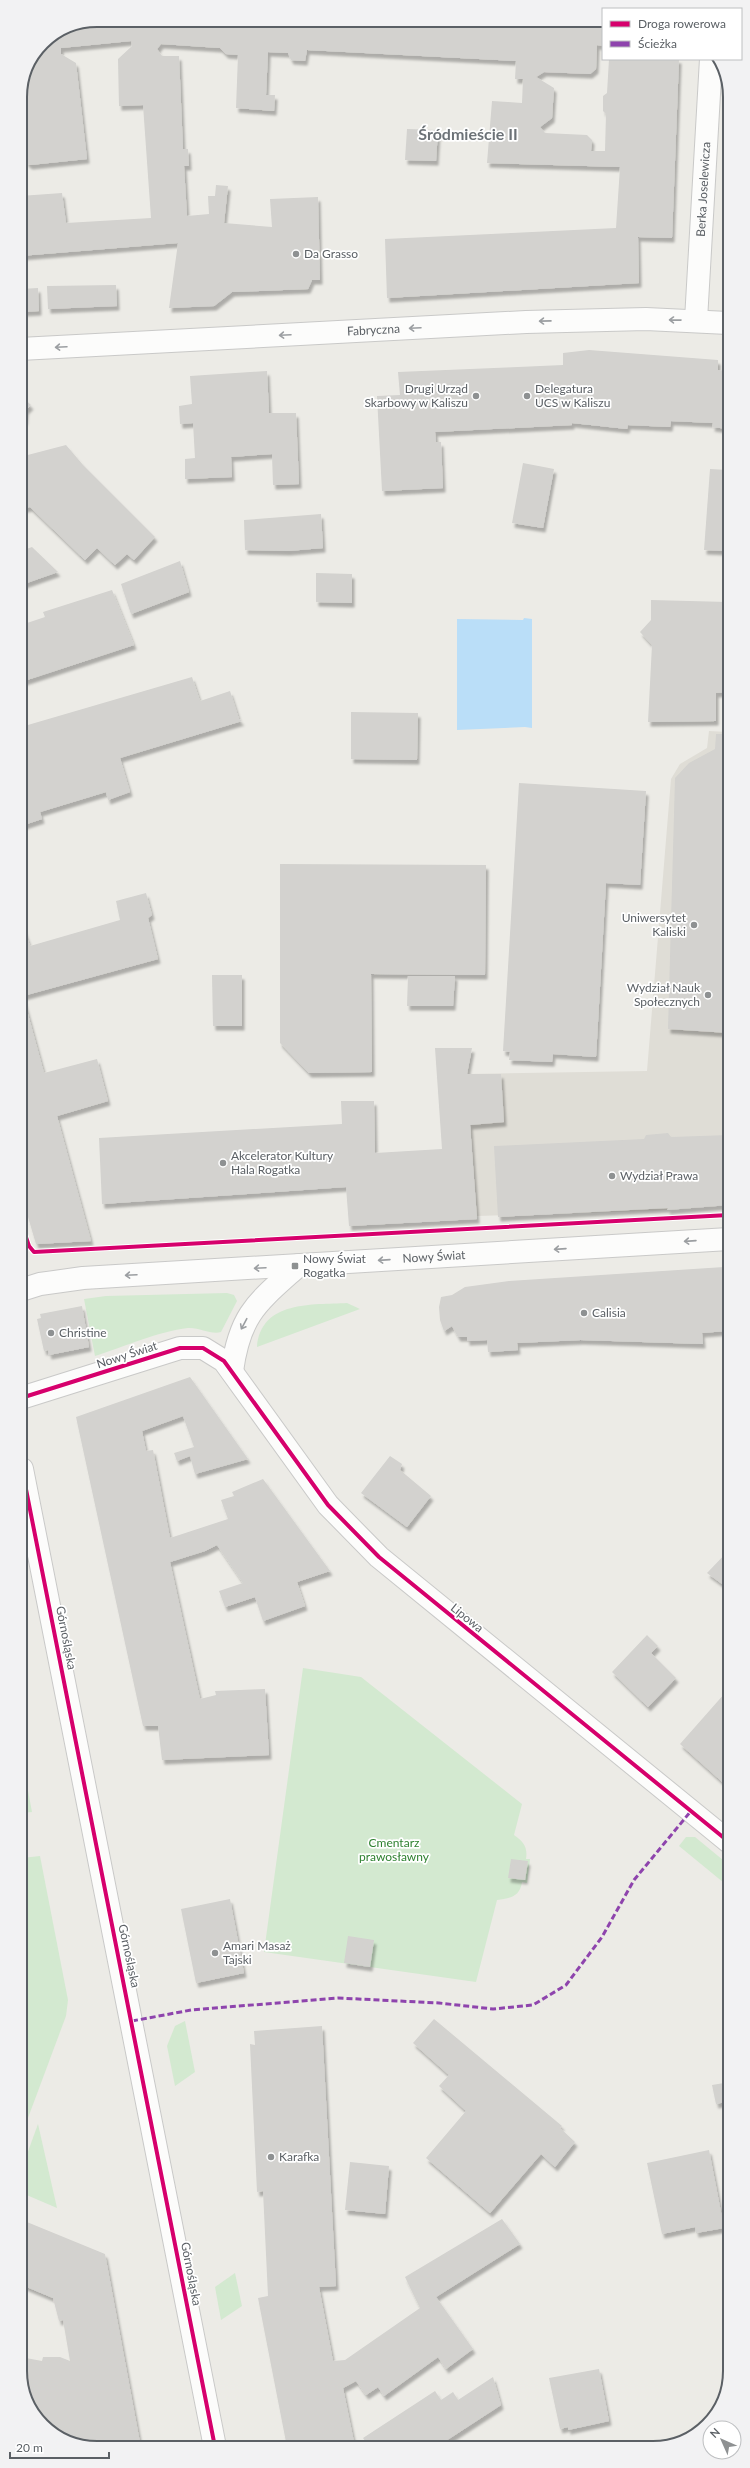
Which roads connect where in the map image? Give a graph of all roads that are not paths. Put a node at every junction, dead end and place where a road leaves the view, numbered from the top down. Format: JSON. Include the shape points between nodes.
{"nodes":[{"id":1,"x":712,"y":60,"type":"edge"},
{"id":2,"x":696,"y":320,"type":"junction"},
{"id":3,"x":723,"y":323,"type":"edge"},
{"id":4,"x":27,"y":349,"type":"edge"},
{"id":5,"x":723,"y":1239,"type":"edge"},
{"id":6,"x":299,"y":1265,"type":"junction"},
{"id":7,"x":27,"y":1288,"type":"edge"},
{"id":8,"x":232,"y":1371,"type":"junction"},
{"id":9,"x":27,"y":1396,"type":"edge"},
{"id":10,"x":27,"y":1494,"type":"edge"},
{"id":11,"x":723,"y":1837,"type":"edge"},
{"id":12,"x":214,"y":2441,"type":"edge"}],
"edges":[{"from":1,"to":2,"type":"street","name":"Berka Joselewicza"},
{"from":2,"to":3,"type":"street","name":"Fabryczna"},
{"from":2,"to":4,"type":"street","name":"Fabryczna","one_way":true,"via":[[526,322]]},
{"from":5,"to":6,"type":"street","name":"Nowy Świat","one_way":true},
{"from":6,"to":7,"type":"street","name":"Nowy Świat","one_way":true,"via":[[83,1278]]},
{"from":6,"to":8,"type":"street","one_way":true,"via":[[265,1296],[243,1324],[236,1344]]},
{"from":8,"to":9,"type":"street","name":"Nowy Świat","via":[[224,1361],[203,1348],[180,1348]]},
{"from":8,"to":11,"type":"street","name":"Lipowa","via":[[310,1483],[352,1532],[411,1585]]},
{"from":10,"to":12,"type":"street","name":"Górnośląska"}]}
